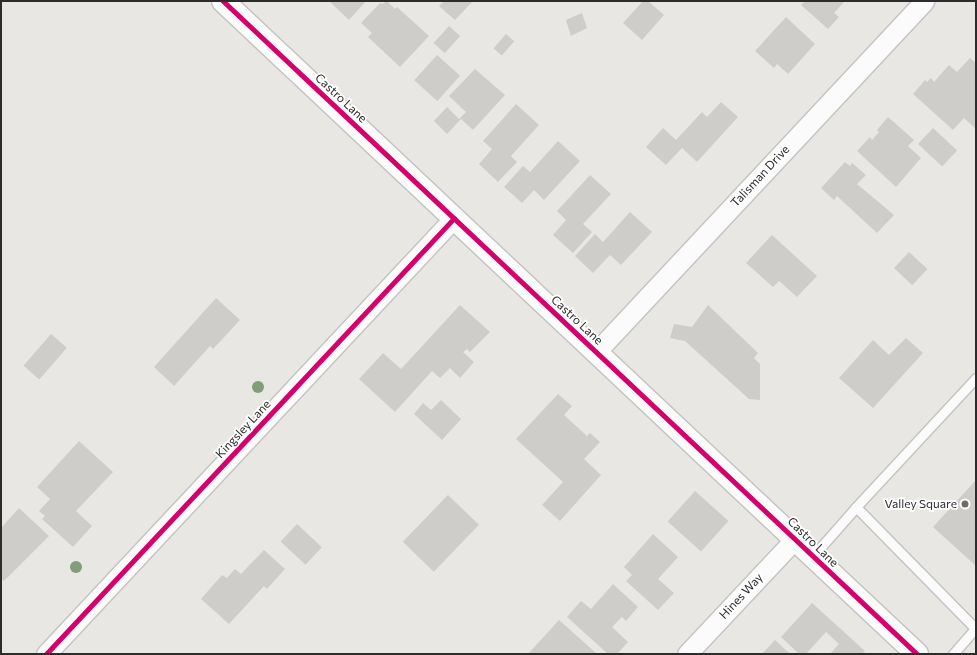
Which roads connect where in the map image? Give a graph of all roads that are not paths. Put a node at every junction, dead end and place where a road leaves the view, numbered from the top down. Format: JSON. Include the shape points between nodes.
{"nodes":[{"id":1,"x":223,"y":1,"type":"edge"},
{"id":2,"x":924,"y":1,"type":"edge"},
{"id":3,"x":454,"y":218,"type":"junction"},
{"id":4,"x":596,"y":352,"type":"junction"},
{"id":5,"x":976,"y":378,"type":"edge"},
{"id":6,"x":856,"y":507,"type":"junction"},
{"id":7,"x":795,"y":539,"type":"junction"},
{"id":8,"x":813,"y":556,"type":"junction"},
{"id":9,"x":976,"y":628,"type":"edge"},
{"id":10,"x":908,"y":651,"type":"edge"},
{"id":11,"x":46,"y":654,"type":"edge"},
{"id":12,"x":688,"y":654,"type":"edge"},
{"id":13,"x":953,"y":654,"type":"edge"}],
"edges":[{"from":1,"to":3,"type":"street","name":"Castro Lane"},
{"from":2,"to":4,"type":"street","name":"Talisman Drive"},
{"from":3,"to":4,"type":"street","name":"Castro Lane"},
{"from":3,"to":11,"type":"street","name":"Kingsley Lane"},
{"from":4,"to":7,"type":"street","name":"Castro Lane"},
{"from":5,"to":6,"type":"lane"},
{"from":6,"to":8,"type":"lane"},
{"from":6,"to":9,"type":"lane"},
{"from":7,"to":8,"type":"street","name":"Castro Lane"},
{"from":7,"to":12,"type":"street","name":"Hines Way"},
{"from":8,"to":10,"type":"street","name":"Castro Lane"},
{"from":9,"to":13,"type":"lane"}]}
